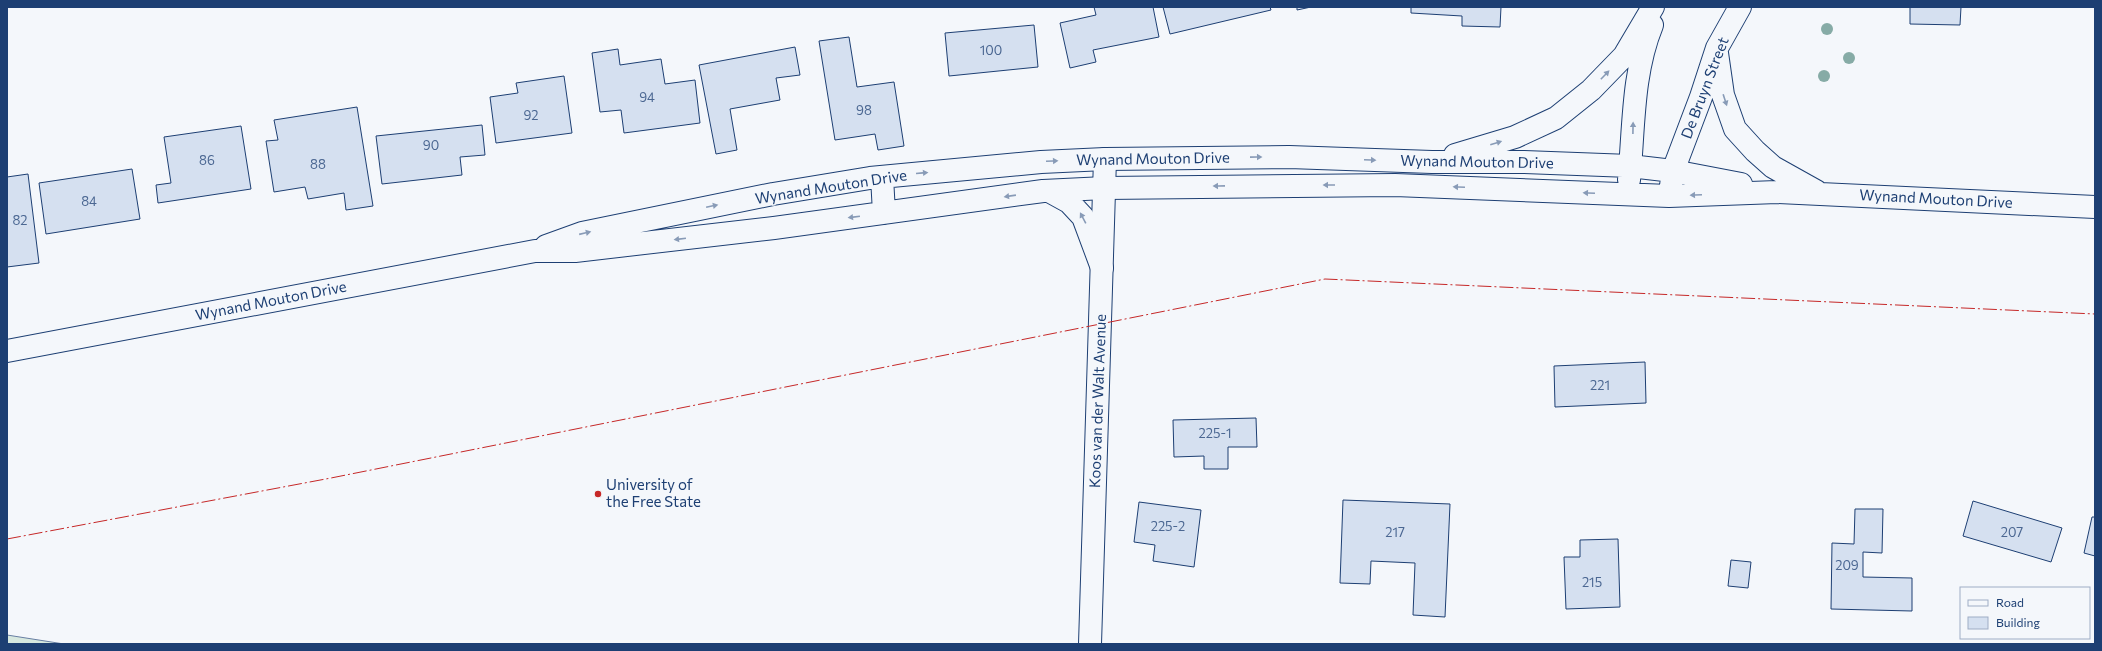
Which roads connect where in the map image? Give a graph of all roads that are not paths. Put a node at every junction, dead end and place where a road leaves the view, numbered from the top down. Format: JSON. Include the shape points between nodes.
{"nodes":[{"id":1,"x":1653,"y":7,"type":"edge"},
{"id":2,"x":1659,"y":7,"type":"edge"},
{"id":3,"x":1740,"y":7,"type":"edge"},
{"id":4,"x":1717,"y":48,"type":"junction"},
{"id":5,"x":1106,"y":159,"type":"junction"},
{"id":6,"x":1432,"y":162,"type":"junction"},
{"id":7,"x":1630,"y":166,"type":"junction"},
{"id":8,"x":1673,"y":171,"type":"junction"},
{"id":9,"x":882,"y":177,"type":"junction"},
{"id":10,"x":1105,"y":188,"type":"junction"},
{"id":11,"x":1049,"y":190,"type":"junction"},
{"id":12,"x":1777,"y":192,"type":"junction"},
{"id":13,"x":1628,"y":194,"type":"junction"},
{"id":14,"x":1820,"y":194,"type":"junction"},
{"id":15,"x":1669,"y":196,"type":"junction"},
{"id":16,"x":2095,"y":207,"type":"edge"},
{"id":17,"x":884,"y":213,"type":"junction"},
{"id":18,"x":535,"y":251,"type":"junction"},
{"id":19,"x":1102,"y":268,"type":"junction"},
{"id":20,"x":7,"y":351,"type":"edge"},
{"id":21,"x":1090,"y":644,"type":"edge"}],
"edges":[{"from":6,"to":1,"type":"street","one_way":true,"via":[[1515,137],[1556,118],[1591,90],[1624,56]]},
{"from":7,"to":2,"type":"street","one_way":true,"via":[[1633,109],[1638,77],[1646,39]]},
{"from":3,"to":4,"type":"street","name":"De Bruyn Street"},
{"from":4,"to":8,"type":"street","name":"De Bruyn Street"},
{"from":4,"to":14,"type":"street","one_way":true,"via":[[1723,95],[1735,129],[1773,167]]},
{"from":5,"to":6,"type":"street","name":"Wynand Mouton Drive","one_way":true,"via":[[1289,157]]},
{"from":9,"to":5,"type":"street","name":"Wynand Mouton Drive","one_way":true,"via":[[1041,162]]},
{"from":5,"to":10,"type":"street","name":"Koos van der Walt Avenue"},
{"from":6,"to":7,"type":"street","name":"Wynand Mouton Drive"},
{"from":7,"to":8,"type":"street","name":"Wynand Mouton Drive"},
{"from":7,"to":13,"type":"street"},
{"from":8,"to":12,"type":"street","name":"Wynand Mouton Drive"},
{"from":8,"to":15,"type":"street","name":"De Bruyn Street"},
{"from":9,"to":17,"type":"street"},
{"from":18,"to":9,"type":"street","name":"Wynand Mouton Drive","one_way":true,"via":[[582,233],[773,194]]},
{"from":10,"to":11,"type":"street","name":"Wynand Mouton Drive"},
{"from":13,"to":10,"type":"street","name":"Wynand Mouton Drive","one_way":true,"via":[[1387,185]]},
{"from":10,"to":19,"type":"street","name":"Koos van der Walt Avenue"},
{"from":11,"to":17,"type":"street","name":"Wynand Mouton Drive","one_way":true},
{"from":19,"to":11,"type":"street","one_way":true,"via":[[1083,217],[1069,202]]},
{"from":12,"to":14,"type":"street","name":"Wynand Mouton Drive"},
{"from":12,"to":15,"type":"street","name":"Wynand Mouton Drive","one_way":true},
{"from":13,"to":15,"type":"street","name":"Wynand Mouton Drive"},
{"from":14,"to":16,"type":"street","name":"Wynand Mouton Drive"},
{"from":17,"to":18,"type":"street","name":"Wynand Mouton Drive","one_way":true,"via":[[575,251]]},
{"from":18,"to":20,"type":"street","name":"Wynand Mouton Drive"},
{"from":19,"to":21,"type":"street","name":"Koos van der Walt Avenue"}]}
